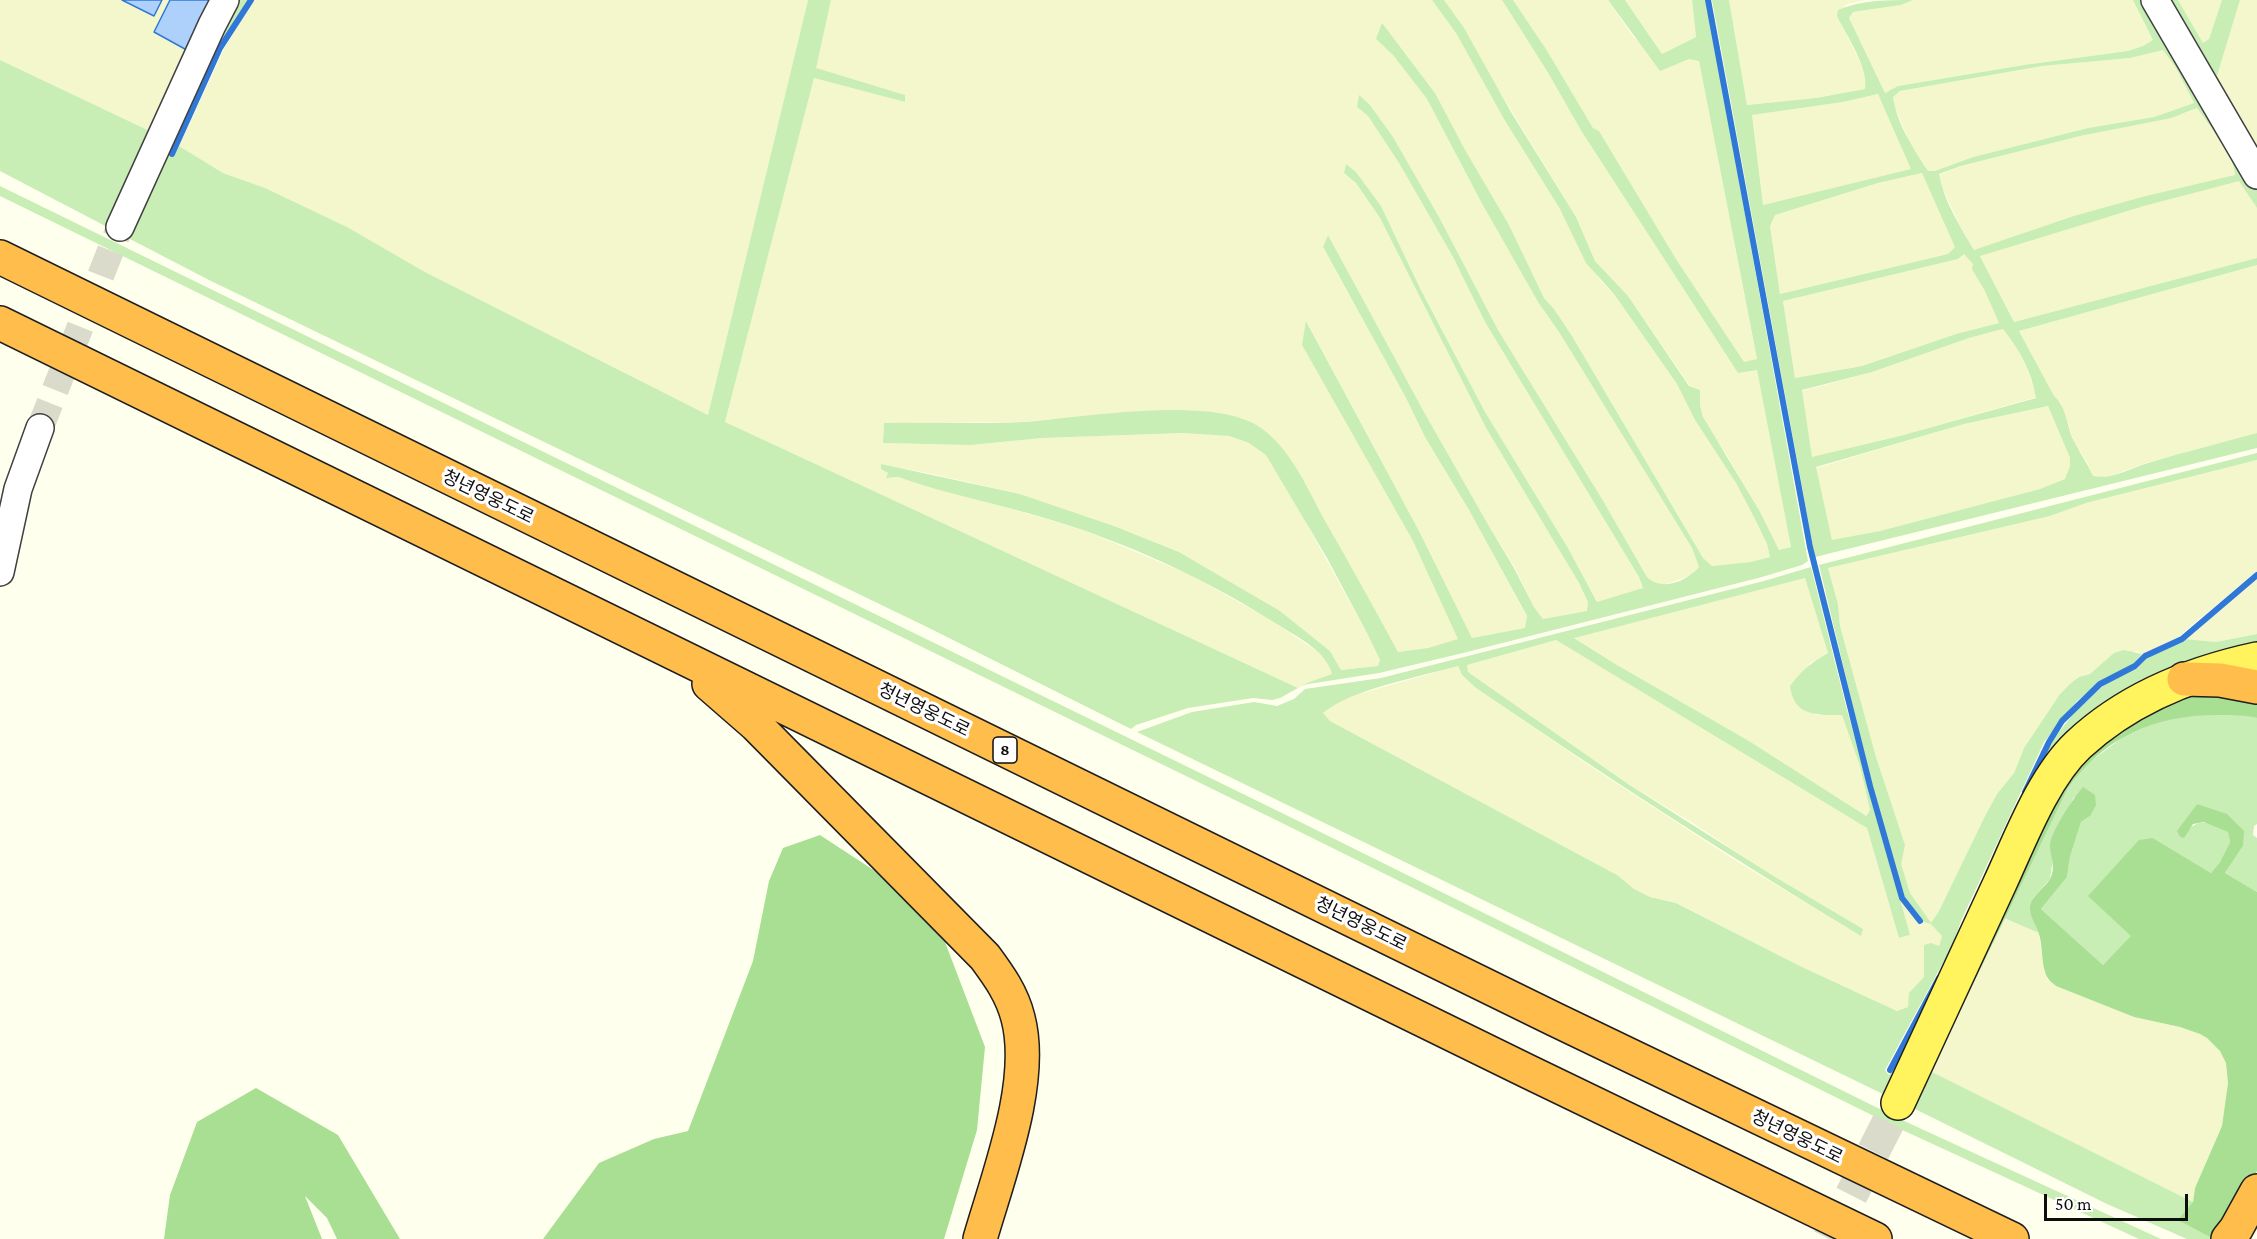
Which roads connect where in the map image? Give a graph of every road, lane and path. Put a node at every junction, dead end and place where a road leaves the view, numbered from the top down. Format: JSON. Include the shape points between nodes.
{"nodes":[{"id":1,"x":225,"y":0,"type":"edge"},
{"id":2,"x":2155,"y":0,"type":"edge"},
{"id":3,"x":2257,"y":175,"type":"edge"},
{"id":4,"x":120,"y":227,"type":"tunnel mouth"},
{"id":5,"x":0,"y":257,"type":"edge"},
{"id":6,"x":0,"y":323,"type":"edge"},
{"id":7,"x":40,"y":428,"type":"tunnel mouth"},
{"id":8,"x":0,"y":572,"type":"edge"},
{"id":9,"x":652,"y":642,"type":"junction"},
{"id":10,"x":2257,"y":659,"type":"edge"},
{"id":11,"x":2184,"y":679,"type":"junction"},
{"id":12,"x":2257,"y":687,"type":"edge"},
{"id":13,"x":1898,"y":1103,"type":"tunnel mouth"},
{"id":14,"x":2257,"y":1191,"type":"edge"},
{"id":15,"x":980,"y":1239,"type":"edge"},
{"id":16,"x":1875,"y":1239,"type":"edge"},
{"id":17,"x":2012,"y":1239,"type":"edge"},
{"id":18,"x":2228,"y":1239,"type":"edge"}],
"edges":[{"from":1,"to":4,"type":"street"},
{"from":2,"to":3,"type":"street"},
{"from":5,"to":17,"type":"highway","name":"청년영웅도로","number":"8","via":[[1575,1030]]},
{"from":6,"to":9,"type":"highway"},
{"from":7,"to":8,"type":"street","via":[[18,489]]},
{"from":9,"to":15,"type":"highway","via":[[726,697],[756,725],[985,957],[1006,986],[1018,1017],[1023,1049],[1021,1084]]},
{"from":9,"to":16,"type":"highway"},
{"from":10,"to":11,"type":"main road"},
{"from":11,"to":12,"type":"highway"},
{"from":11,"to":13,"type":"main road","via":[[2107,722],[2064,761],[2034,810]]},
{"from":14,"to":18,"type":"highway"}]}
